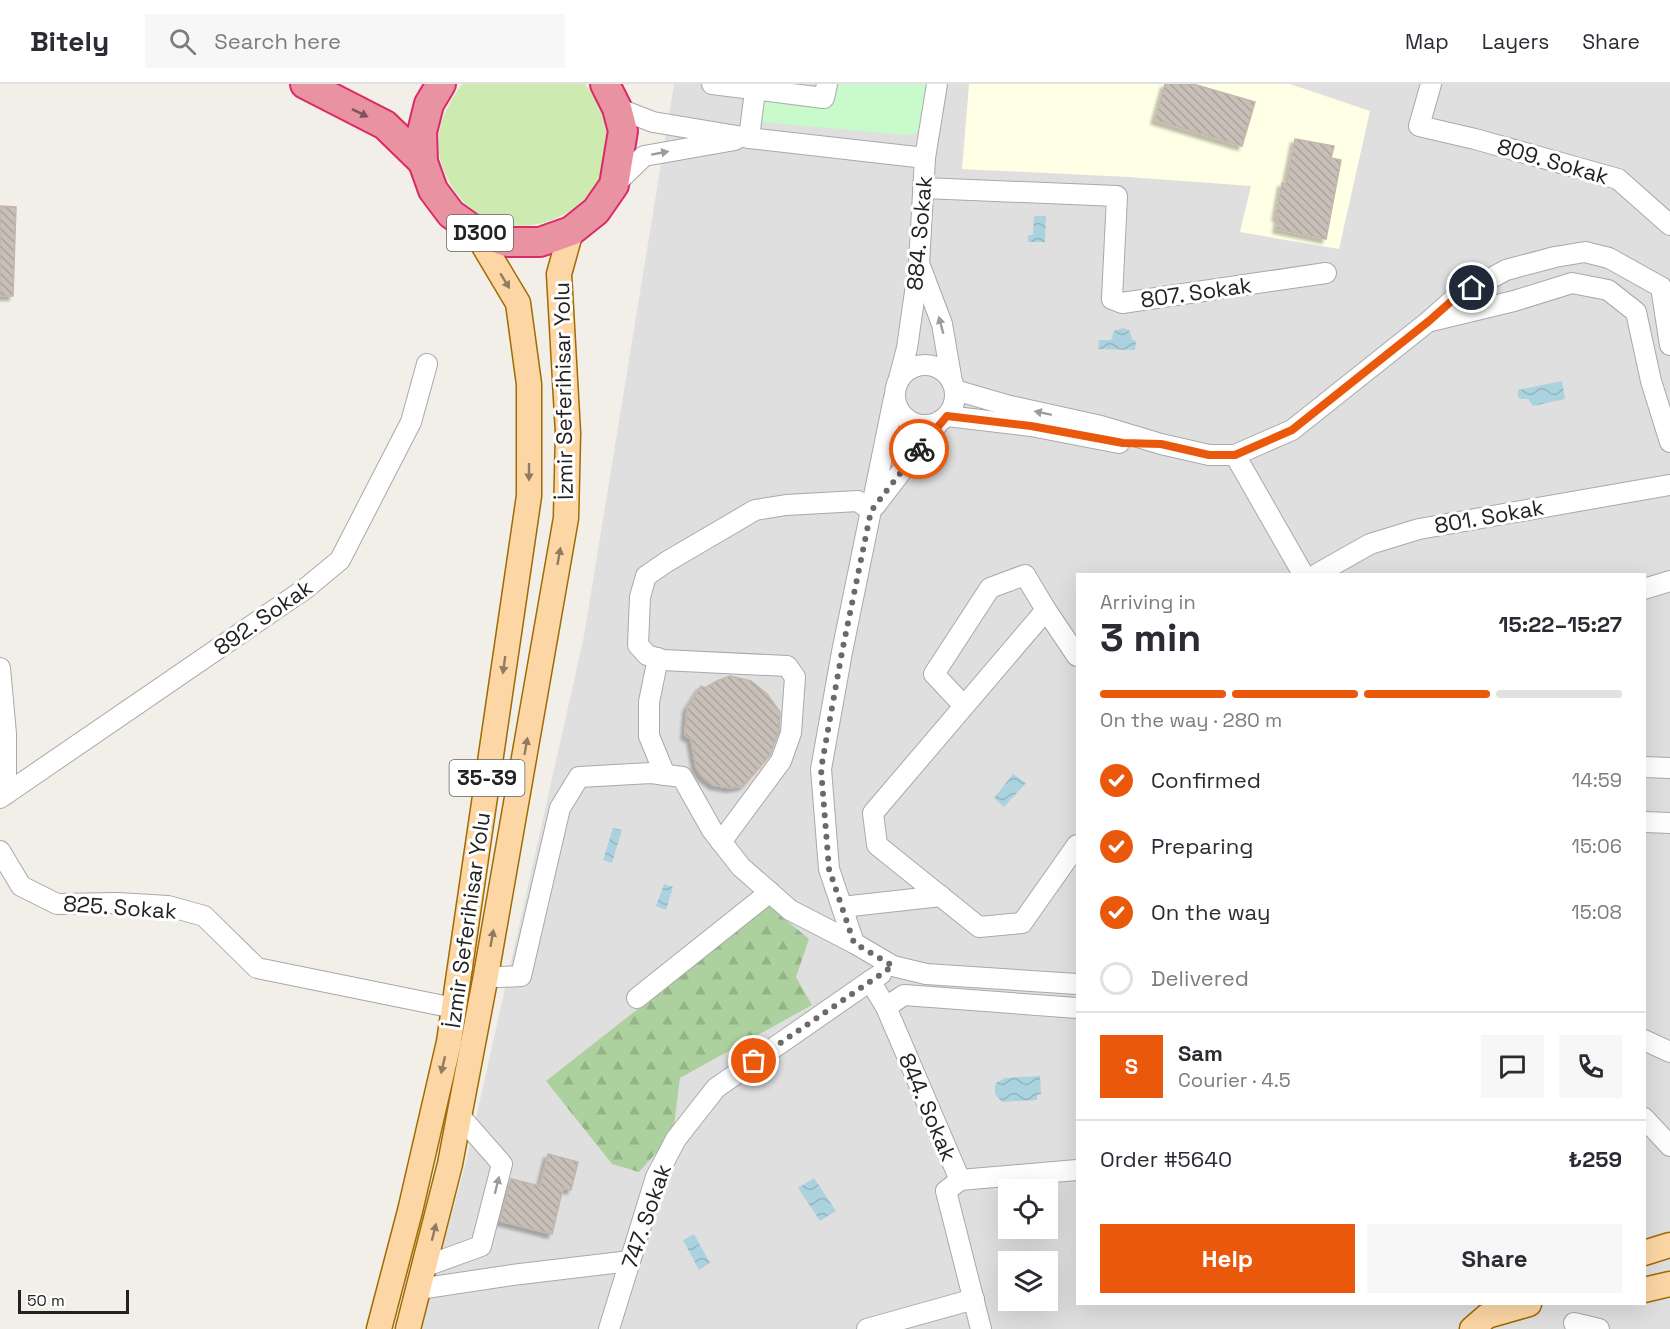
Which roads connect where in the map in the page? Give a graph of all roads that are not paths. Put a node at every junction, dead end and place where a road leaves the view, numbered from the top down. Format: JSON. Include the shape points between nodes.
{"nodes":[{"id":1,"x":305,"y":84,"type":"edge"},
{"id":2,"x":441,"y":84,"type":"edge"},
{"id":3,"x":712,"y":84,"type":"edge"},
{"id":4,"x":937,"y":84,"type":"edge"},
{"id":5,"x":1431,"y":84,"type":"edge"},
{"id":6,"x":755,"y":91,"type":"junction"},
{"id":7,"x":826,"y":91,"type":"edge"},
{"id":8,"x":611,"y":96,"type":"edge"},
{"id":9,"x":749,"y":138,"type":"junction"},
{"id":10,"x":925,"y":158,"type":"junction"},
{"id":11,"x":423,"y":162,"type":"junction"},
{"id":12,"x":614,"y":185,"type":"junction"},
{"id":13,"x":924,"y":188,"type":"junction"},
{"id":14,"x":1670,"y":225,"type":"edge"},
{"id":15,"x":475,"y":231,"type":"junction"},
{"id":16,"x":571,"y":231,"type":"junction"},
{"id":17,"x":919,"y":264,"type":"junction"},
{"id":18,"x":1326,"y":273,"type":"dead end"},
{"id":19,"x":1666,"y":286,"type":"edge"},
{"id":20,"x":1429,"y":321,"type":"junction"},
{"id":21,"x":1670,"y":345,"type":"edge"},
{"id":22,"x":427,"y":364,"type":"dead end"},
{"id":23,"x":953,"y":386,"type":"junction"},
{"id":24,"x":896,"y":390,"type":"junction"},
{"id":25,"x":944,"y":418,"type":"junction"},
{"id":26,"x":1670,"y":442,"type":"edge"},
{"id":27,"x":1161,"y":444,"type":"junction"},
{"id":28,"x":1235,"y":455,"type":"junction"},
{"id":29,"x":1670,"y":484,"type":"edge"},
{"id":30,"x":871,"y":511,"type":"junction"},
{"id":31,"x":1303,"y":573,"type":"edge"},
{"id":32,"x":1319,"y":573,"type":"edge"},
{"id":33,"x":1670,"y":581,"type":"edge"},
{"id":34,"x":1646,"y":588,"type":"edge"},
{"id":35,"x":1046,"y":609,"type":"junction"},
{"id":36,"x":1076,"y":654,"type":"edge"},
{"id":37,"x":658,"y":658,"type":"junction"},
{"id":38,"x":0,"y":668,"type":"edge"},
{"id":39,"x":964,"y":706,"type":"junction"},
{"id":40,"x":1646,"y":767,"type":"edge"},
{"id":41,"x":1670,"y":768,"type":"edge"},
{"id":42,"x":674,"y":776,"type":"junction"},
{"id":43,"x":3,"y":796,"type":"edge"},
{"id":44,"x":1646,"y":822,"type":"edge"},
{"id":45,"x":1670,"y":823,"type":"edge"},
{"id":46,"x":721,"y":842,"type":"junction"},
{"id":47,"x":1076,"y":846,"type":"edge"},
{"id":48,"x":0,"y":851,"type":"edge"},
{"id":49,"x":770,"y":892,"type":"junction"},
{"id":50,"x":941,"y":896,"type":"junction"},
{"id":51,"x":842,"y":907,"type":"junction"},
{"id":52,"x":854,"y":943,"type":"junction"},
{"id":53,"x":893,"y":966,"type":"junction"},
{"id":54,"x":486,"y":975,"type":"junction"},
{"id":55,"x":870,"y":981,"type":"junction"},
{"id":56,"x":1076,"y":984,"type":"edge"},
{"id":57,"x":637,"y":998,"type":"dead end"},
{"id":58,"x":886,"y":1007,"type":"junction"},
{"id":59,"x":454,"y":1008,"type":"junction"},
{"id":60,"x":1076,"y":1008,"type":"edge"},
{"id":61,"x":1646,"y":1041,"type":"edge"},
{"id":62,"x":1670,"y":1052,"type":"edge"},
{"id":63,"x":459,"y":1115,"type":"junction"},
{"id":64,"x":1646,"y":1120,"type":"edge"},
{"id":65,"x":1670,"y":1146,"type":"edge"},
{"id":66,"x":1076,"y":1170,"type":"edge"},
{"id":67,"x":960,"y":1180,"type":"junction"},
{"id":68,"x":1670,"y":1245,"type":"edge"},
{"id":69,"x":1646,"y":1252,"type":"edge"},
{"id":70,"x":630,"y":1261,"type":"junction"},
{"id":71,"x":426,"y":1266,"type":"junction"},
{"id":72,"x":1670,"y":1284,"type":"edge"},
{"id":73,"x":419,"y":1289,"type":"junction"},
{"id":74,"x":1646,"y":1290,"type":"edge"},
{"id":75,"x":974,"y":1299,"type":"junction"},
{"id":76,"x":1526,"y":1305,"type":"edge"},
{"id":77,"x":1574,"y":1323,"type":"dead end"},
{"id":78,"x":378,"y":1329,"type":"edge"},
{"id":79,"x":408,"y":1329,"type":"edge"},
{"id":80,"x":609,"y":1329,"type":"edge"},
{"id":81,"x":867,"y":1329,"type":"edge"},
{"id":82,"x":981,"y":1329,"type":"edge"},
{"id":83,"x":1472,"y":1329,"type":"edge"},
{"id":84,"x":1599,"y":1329,"type":"edge"}],
"edges":[{"from":1,"to":11,"type":"highway","one_way":true,"via":[[385,125]]},
{"from":2,"to":11,"type":"highway","via":[[429,104],[422,132]]},
{"from":3,"to":6,"type":"street"},
{"from":4,"to":10,"type":"street","name":"884. Sokak"},
{"from":5,"to":14,"type":"street","name":"809. Sokak","via":[[1419,126],[1618,179]]},
{"from":6,"to":7,"type":"street"},
{"from":6,"to":9,"type":"street"},
{"from":8,"to":9,"type":"street","via":[[653,122]]},
{"from":8,"to":12,"type":"highway","number":"D300","via":[[623,131]]},
{"from":9,"to":10,"type":"street"},
{"from":12,"to":9,"type":"street","one_way":true,"via":[[644,156]]},
{"from":10,"to":13,"type":"street","name":"884. Sokak"},
{"from":11,"to":15,"type":"highway","number":"D300","via":[[433,190],[451,214]]},
{"from":12,"to":16,"type":"highway","number":"D300","via":[[596,211]]},
{"from":13,"to":17,"type":"street","name":"884. Sokak"},
{"from":13,"to":18,"type":"street","name":"807. Sokak","via":[[1117,196],[1112,299],[1122,303]]},
{"from":15,"to":16,"type":"highway","number":"D300","via":[[507,242],[540,242]]},
{"from":15,"to":59,"type":"main road","name":"İzmir Seferihisar Yolu","number":"35-39","one_way":true,"via":[[518,303],[529,384],[529,496]]},
{"from":54,"to":16,"type":"main road","name":"İzmir Seferihisar Yolu","number":"35-39","one_way":true,"via":[[566,518],[567,433],[559,274]]},
{"from":23,"to":17,"type":"street","one_way":true,"via":[[942,324]]},
{"from":17,"to":24,"type":"street","name":"884. Sokak","via":[[907,348]]},
{"from":19,"to":20,"type":"street","via":[[1609,258],[1585,252],[1555,256],[1506,270],[1456,297]]},
{"from":19,"to":21,"type":"street"},
{"from":20,"to":26,"type":"street","via":[[1572,283],[1608,290],[1636,312]]},
{"from":20,"to":28,"type":"street","via":[[1292,430]]},
{"from":22,"to":43,"type":"street","name":"892. Sokak","via":[[411,422],[340,560],[305,589]]},
{"from":23,"to":24,"type":"street","via":[[939,369],[920,366],[911,369]]},
{"from":23,"to":25,"type":"street","via":[[955,399]]},
{"from":27,"to":23,"type":"street","one_way":true,"via":[[1010,406]]},
{"from":24,"to":25,"type":"street","via":[[897,408],[911,422],[931,425]]},
{"from":24,"to":30,"type":"street","name":"884. Sokak"},
{"from":25,"to":27,"type":"street","via":[[1031,426],[1123,443]]},
{"from":25,"to":30,"type":"street"},
{"from":27,"to":28,"type":"street","via":[[1209,455]]},
{"from":28,"to":31,"type":"street"},
{"from":29,"to":32,"type":"street","name":"801. Sokak","via":[[1419,529],[1370,544]]},
{"from":30,"to":37,"type":"street","via":[[858,501],[755,510],[646,576],[640,597],[638,645],[646,655]]},
{"from":30,"to":51,"type":"street","name":"884. Sokak","via":[[821,769],[829,869]]},
{"from":33,"to":34,"type":"street"},
{"from":35,"to":36,"type":"street"},
{"from":35,"to":39,"type":"street"},
{"from":35,"to":39,"type":"street","via":[[1025,575],[990,588],[934,674]]},
{"from":37,"to":42,"type":"street","via":[[649,702],[649,736]]},
{"from":37,"to":46,"type":"street","via":[[787,666],[795,677],[791,733],[781,761]]},
{"from":38,"to":43,"type":"street","via":[[6,734]]},
{"from":39,"to":50,"type":"street","via":[[873,813],[877,844]]},
{"from":40,"to":41,"type":"street"},
{"from":42,"to":46,"type":"street"},
{"from":42,"to":54,"type":"street","via":[[651,773],[579,777],[560,808],[521,976]]},
{"from":44,"to":45,"type":"street"},
{"from":46,"to":49,"type":"street","via":[[741,867]]},
{"from":47,"to":50,"type":"street","via":[[1022,923],[979,927]]},
{"from":48,"to":59,"type":"street","name":"825. Sokak","via":[[21,886],[57,904],[168,906],[204,916],[257,968]]},
{"from":49,"to":52,"type":"street","via":[[790,910]]},
{"from":49,"to":57,"type":"street"},
{"from":50,"to":51,"type":"street"},
{"from":51,"to":52,"type":"street","name":"884. Sokak"},
{"from":52,"to":53,"type":"street"},
{"from":53,"to":55,"type":"street"},
{"from":53,"to":56,"type":"street","via":[[926,974]]},
{"from":54,"to":63,"type":"main road","name":"İzmir Seferihisar Yolu","number":"35-39"},
{"from":55,"to":58,"type":"street","name":"844. Sokak"},
{"from":55,"to":70,"type":"street","name":"747. Sokak","via":[[716,1088],[676,1140],[656,1177]]},
{"from":58,"to":60,"type":"street","via":[[904,995]]},
{"from":58,"to":67,"type":"street","name":"844. Sokak"},
{"from":59,"to":78,"type":"main road","name":"İzmir Seferihisar Yolu","number":"35-39","one_way":true,"via":[[413,1199]]},
{"from":61,"to":62,"type":"street"},
{"from":71,"to":63,"type":"main road","name":"İzmir Seferihisar Yolu","number":"35-39","one_way":true},
{"from":71,"to":63,"type":"street","one_way":true,"via":[[481,1246],[502,1164]]},
{"from":64,"to":65,"type":"street"},
{"from":66,"to":67,"type":"street"},
{"from":67,"to":75,"type":"street","name":"844. Sokak","via":[[946,1191]]},
{"from":68,"to":69,"type":"main road"},
{"from":70,"to":73,"type":"street"},
{"from":70,"to":80,"type":"street","name":"747. Sokak"},
{"from":71,"to":73,"type":"main road","name":"İzmir Seferihisar Yolu","number":"35-39"},
{"from":72,"to":74,"type":"main road"},
{"from":73,"to":79,"type":"main road","name":"İzmir Seferihisar Yolu","number":"35-39"},
{"from":75,"to":81,"type":"street"},
{"from":75,"to":82,"type":"street","name":"844. Sokak"},
{"from":76,"to":83,"type":"main road","via":[[1487,1316]]},
{"from":77,"to":84,"type":"street"}]}
